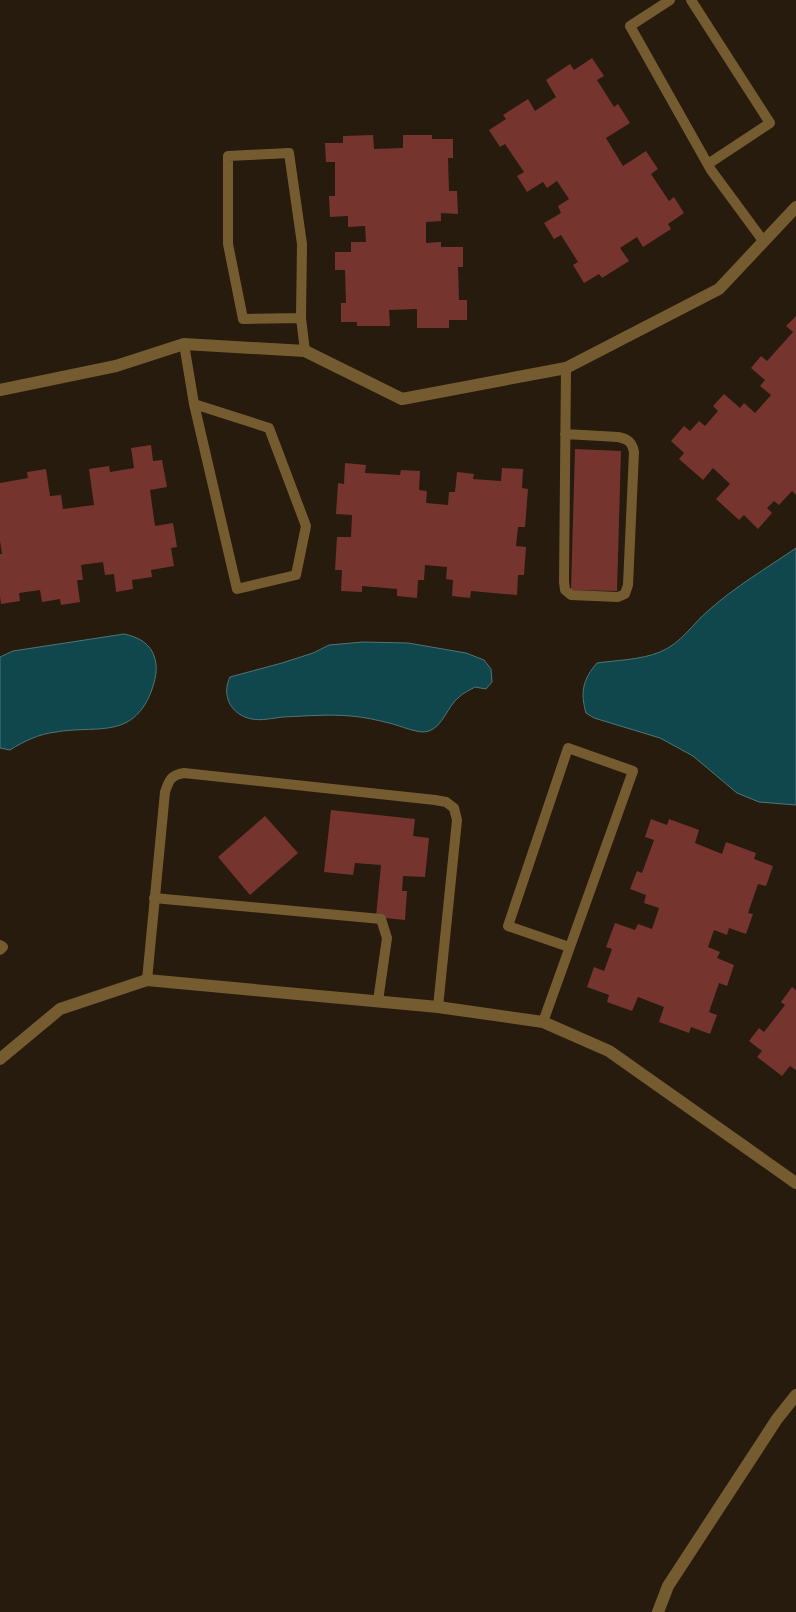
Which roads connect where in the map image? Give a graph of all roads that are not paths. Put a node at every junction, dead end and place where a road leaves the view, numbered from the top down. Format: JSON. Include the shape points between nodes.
{"nodes":[{"id":1,"x":670,"y":0,"type":"edge"},
{"id":2,"x":691,"y":0,"type":"edge"},
{"id":3,"x":708,"y":164,"type":"junction"},
{"id":4,"x":796,"y":207,"type":"edge"},
{"id":5,"x":764,"y":242,"type":"junction"},
{"id":6,"x":301,"y":318,"type":"junction"},
{"id":7,"x":184,"y":344,"type":"junction"},
{"id":8,"x":305,"y":350,"type":"junction"},
{"id":9,"x":566,"y":368,"type":"junction"},
{"id":10,"x":0,"y":390,"type":"edge"},
{"id":11,"x":194,"y":404,"type":"junction"},
{"id":12,"x":565,"y":434,"type":"junction"},
{"id":13,"x":154,"y":898,"type":"junction"},
{"id":14,"x":0,"y":944,"type":"edge"},
{"id":15,"x":570,"y":947,"type":"junction"},
{"id":16,"x":0,"y":950,"type":"edge"},
{"id":17,"x":147,"y":980,"type":"junction"},
{"id":18,"x":378,"y":1001,"type":"junction"},
{"id":19,"x":438,"y":1007,"type":"junction"},
{"id":20,"x":543,"y":1022,"type":"junction"},
{"id":21,"x":0,"y":1059,"type":"edge"},
{"id":22,"x":796,"y":1183,"type":"edge"},
{"id":23,"x":796,"y":1395,"type":"edge"},
{"id":24,"x":658,"y":1612,"type":"edge"}],
"edges":[{"from":1,"to":3,"type":"lane","via":[[630,26]]},
{"from":2,"to":3,"type":"lane","via":[[770,123]]},
{"from":3,"to":5,"type":"lane"},
{"from":4,"to":5,"type":"street"},
{"from":5,"to":9,"type":"street","via":[[719,289]]},
{"from":6,"to":6,"type":"lane","via":[[302,244],[290,153],[228,156],[228,244],[243,319]]},
{"from":6,"to":8,"type":"lane"},
{"from":7,"to":8,"type":"street"},
{"from":7,"to":10,"type":"street","via":[[116,366]]},
{"from":7,"to":11,"type":"lane"},
{"from":8,"to":9,"type":"street","via":[[402,399]]},
{"from":9,"to":12,"type":"lane"},
{"from":11,"to":11,"type":"lane","via":[[237,589],[296,575],[306,526],[269,428]]},
{"from":12,"to":12,"type":"lane","via":[[566,590],[571,595],[618,597],[625,594],[628,585],[632,444],[626,438]]},
{"from":13,"to":17,"type":"lane"},
{"from":13,"to":18,"type":"lane","via":[[381,919],[387,938]]},
{"from":13,"to":19,"type":"lane","via":[[165,792],[175,774],[184,772],[446,802],[454,808],[457,820]]},
{"from":14,"to":16,"type":"lane","via":[[3,948]]},
{"from":15,"to":15,"type":"lane","via":[[633,771],[568,748],[508,926]]},
{"from":15,"to":20,"type":"lane"},
{"from":17,"to":18,"type":"street"},
{"from":17,"to":21,"type":"street","via":[[60,1009]]},
{"from":18,"to":19,"type":"street"},
{"from":19,"to":20,"type":"street"},
{"from":20,"to":22,"type":"street","via":[[609,1051]]},
{"from":23,"to":24,"type":"street","via":[[668,1586]]}]}
